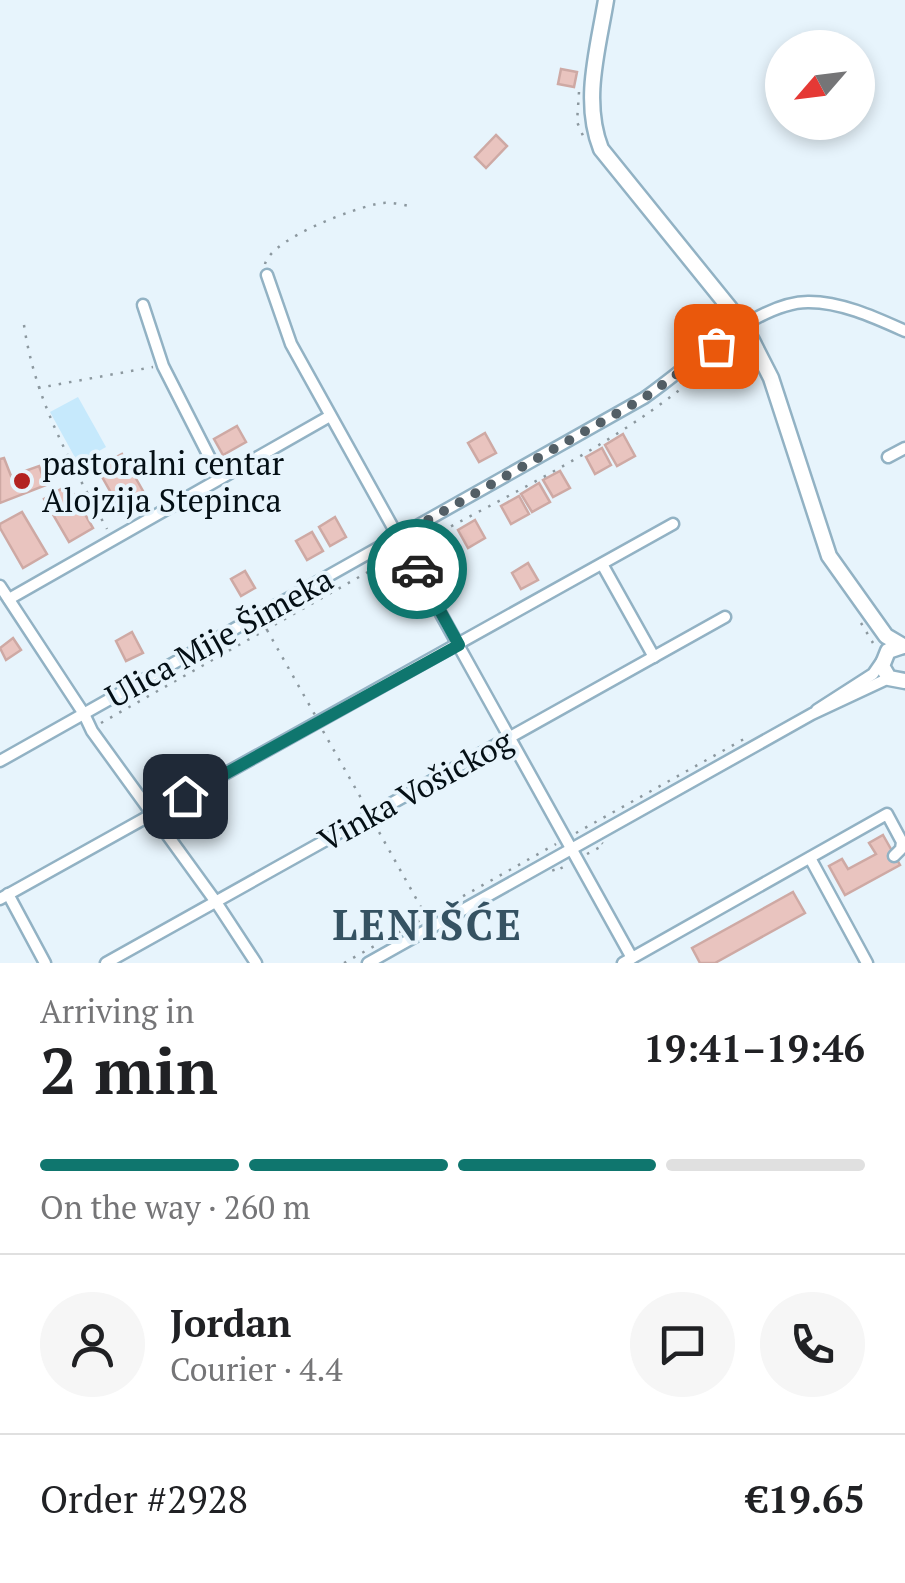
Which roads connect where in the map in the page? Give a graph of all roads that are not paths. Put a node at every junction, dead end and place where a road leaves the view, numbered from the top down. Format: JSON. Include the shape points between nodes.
{"nodes":[{"id":1,"x":606,"y":0,"type":"edge"},
{"id":2,"x":266,"y":275,"type":"road end"},
{"id":3,"x":143,"y":306,"type":"dead end"},
{"id":4,"x":745,"y":327,"type":"junction"},
{"id":5,"x":905,"y":331,"type":"edge"},
{"id":6,"x":330,"y":416,"type":"junction"},
{"id":7,"x":905,"y":448,"type":"edge"},
{"id":8,"x":888,"y":457,"type":"dead end"},
{"id":9,"x":220,"y":478,"type":"junction"},
{"id":10,"x":673,"y":524,"type":"dead end"},
{"id":11,"x":398,"y":537,"type":"junction"},
{"id":12,"x":602,"y":564,"type":"junction"},
{"id":13,"x":0,"y":586,"type":"edge"},
{"id":14,"x":9,"y":599,"type":"junction"},
{"id":15,"x":859,"y":610,"type":"junction"},
{"id":16,"x":725,"y":617,"type":"dead end"},
{"id":17,"x":459,"y":645,"type":"junction"},
{"id":18,"x":904,"y":646,"type":"edge"},
{"id":19,"x":654,"y":657,"type":"junction"},
{"id":20,"x":883,"y":658,"type":"junction"},
{"id":21,"x":901,"y":681,"type":"edge"},
{"id":22,"x":84,"y":714,"type":"junction"},
{"id":23,"x":812,"y":714,"type":"junction"},
{"id":24,"x":511,"y":737,"type":"junction"},
{"id":25,"x":0,"y":760,"type":"edge"},
{"id":26,"x":152,"y":815,"type":"junction"},
{"id":27,"x":570,"y":844,"type":"junction"},
{"id":28,"x":894,"y":856,"type":"dead end"},
{"id":29,"x":810,"y":858,"type":"junction"},
{"id":30,"x":4,"y":896,"type":"edge"},
{"id":31,"x":216,"y":902,"type":"junction"},
{"id":32,"x":250,"y":951,"type":"junction"},
{"id":33,"x":628,"y":961,"type":"edge"},
{"id":34,"x":45,"y":963,"type":"edge"},
{"id":35,"x":106,"y":963,"type":"edge"},
{"id":36,"x":256,"y":963,"type":"edge"},
{"id":37,"x":264,"y":963,"type":"edge"},
{"id":38,"x":368,"y":963,"type":"edge"},
{"id":39,"x":868,"y":963,"type":"edge"}],
"edges":[{"from":1,"to":4,"type":"main road","via":[[590,102],[601,149]]},
{"from":2,"to":6,"type":"street","via":[[291,344]]},
{"from":3,"to":9,"type":"street","via":[[163,366]]},
{"from":4,"to":5,"type":"street","name":"Ulica Mije Šimeka","via":[[811,302]]},
{"from":4,"to":11,"type":"street","name":"Ulica Mije Šimeka","via":[[644,398]]},
{"from":4,"to":15,"type":"main road","via":[[771,378],[822,543]]},
{"from":6,"to":9,"type":"street"},
{"from":6,"to":11,"type":"street"},
{"from":7,"to":8,"type":"street"},
{"from":9,"to":14,"type":"street"},
{"from":10,"to":12,"type":"street"},
{"from":11,"to":17,"type":"street"},
{"from":11,"to":22,"type":"street","name":"Ulica Mije Šimeka"},
{"from":12,"to":17,"type":"street"},
{"from":12,"to":19,"type":"street"},
{"from":13,"to":14,"type":"street"},
{"from":14,"to":22,"type":"street"},
{"from":15,"to":18,"type":"main road"},
{"from":15,"to":20,"type":"main road"},
{"from":16,"to":19,"type":"street","name":"Vinka Vošickog"},
{"from":17,"to":24,"type":"street"},
{"from":17,"to":26,"type":"street"},
{"from":18,"to":20,"type":"main road"},
{"from":19,"to":24,"type":"street","name":"Vinka Vošickog"},
{"from":20,"to":21,"type":"main road"},
{"from":20,"to":23,"type":"street","via":[[873,674]]},
{"from":21,"to":23,"type":"street"},
{"from":22,"to":25,"type":"street","name":"Ulica Mije Šimeka"},
{"from":22,"to":26,"type":"street"},
{"from":23,"to":27,"type":"street"},
{"from":24,"to":27,"type":"street"},
{"from":24,"to":31,"type":"street","name":"Vinka Vošickog"},
{"from":26,"to":30,"type":"street"},
{"from":26,"to":31,"type":"street"},
{"from":27,"to":33,"type":"street"},
{"from":27,"to":38,"type":"street"},
{"from":28,"to":29,"type":"street","via":[[902,842],[887,814]]},
{"from":29,"to":33,"type":"street"},
{"from":29,"to":39,"type":"street"},
{"from":30,"to":34,"type":"street"},
{"from":31,"to":32,"type":"street"},
{"from":31,"to":35,"type":"street","name":"Vinka Vošickog"},
{"from":32,"to":36,"type":"street"},
{"from":32,"to":37,"type":"street"}]}
